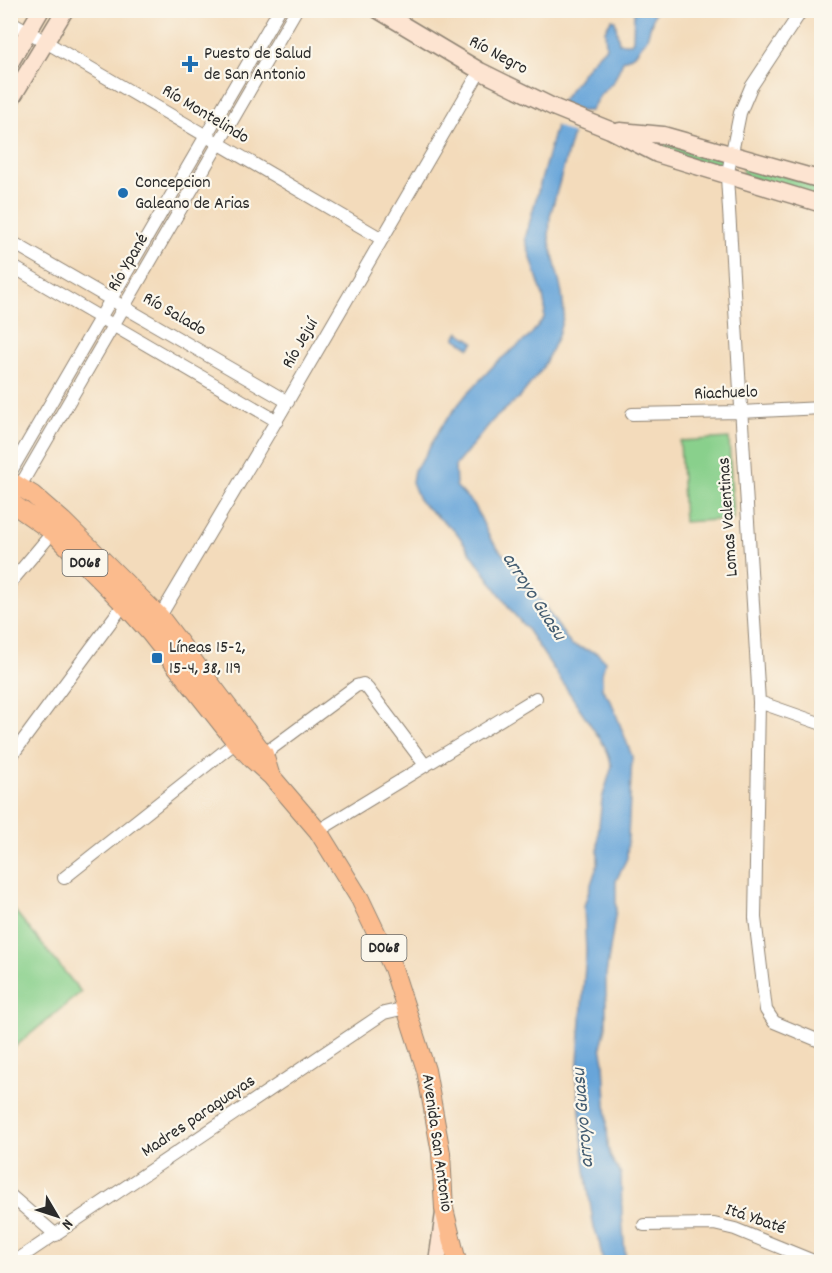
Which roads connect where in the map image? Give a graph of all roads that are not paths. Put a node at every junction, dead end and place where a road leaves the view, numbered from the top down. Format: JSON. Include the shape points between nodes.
{"nodes":[{"id":1,"x":41,"y":10,"type":"edge"},
{"id":2,"x":65,"y":10,"type":"edge"},
{"id":3,"x":279,"y":10,"type":"edge"},
{"id":4,"x":296,"y":10,"type":"edge"},
{"id":5,"x":378,"y":10,"type":"edge"},
{"id":6,"x":802,"y":10,"type":"edge"},
{"id":7,"x":10,"y":21,"type":"edge"},
{"id":8,"x":29,"y":31,"type":"junction"},
{"id":9,"x":46,"y":41,"type":"junction"},
{"id":10,"x":10,"y":63,"type":"edge"},
{"id":11,"x":480,"y":70,"type":"junction"},
{"id":12,"x":10,"y":101,"type":"edge"},
{"id":13,"x":607,"y":129,"type":"junction"},
{"id":14,"x":205,"y":136,"type":"junction"},
{"id":15,"x":219,"y":144,"type":"junction"},
{"id":16,"x":731,"y":154,"type":"junction"},
{"id":17,"x":727,"y":177,"type":"junction"},
{"id":18,"x":822,"y":180,"type":"edge"},
{"id":19,"x":822,"y":204,"type":"edge"},
{"id":20,"x":382,"y":239,"type":"junction"},
{"id":21,"x":10,"y":241,"type":"edge"},
{"id":22,"x":10,"y":265,"type":"edge"},
{"id":23,"x":110,"y":299,"type":"junction"},
{"id":24,"x":125,"y":307,"type":"junction"},
{"id":25,"x":100,"y":317,"type":"junction"},
{"id":26,"x":114,"y":325,"type":"junction"},
{"id":27,"x":288,"y":402,"type":"junction"},
{"id":28,"x":822,"y":408,"type":"edge"},
{"id":29,"x":740,"y":412,"type":"junction"},
{"id":30,"x":632,"y":414,"type":"dead end"},
{"id":31,"x":277,"y":421,"type":"junction"},
{"id":32,"x":13,"y":489,"type":"edge"},
{"id":33,"x":58,"y":526,"type":"junction"},
{"id":34,"x":10,"y":583,"type":"edge"},
{"id":35,"x":124,"y":604,"type":"junction"},
{"id":36,"x":160,"y":617,"type":"junction"},
{"id":37,"x":150,"y":633,"type":"junction"},
{"id":38,"x":536,"y":698,"type":"dead end"},
{"id":39,"x":759,"y":702,"type":"junction"},
{"id":40,"x":822,"y":724,"type":"edge"},
{"id":41,"x":236,"y":742,"type":"junction"},
{"id":42,"x":264,"y":754,"type":"junction"},
{"id":43,"x":10,"y":759,"type":"edge"},
{"id":44,"x":425,"y":765,"type":"junction"},
{"id":45,"x":271,"y":776,"type":"junction"},
{"id":46,"x":318,"y":831,"type":"junction"},
{"id":47,"x":64,"y":878,"type":"dead end"},
{"id":48,"x":406,"y":1008,"type":"junction"},
{"id":49,"x":822,"y":1042,"type":"edge"},
{"id":50,"x":10,"y":1195,"type":"edge"},
{"id":51,"x":444,"y":1209,"type":"junction"},
{"id":52,"x":644,"y":1225,"type":"dead end"},
{"id":53,"x":56,"y":1234,"type":"junction"},
{"id":54,"x":14,"y":1263,"type":"edge"},
{"id":55,"x":438,"y":1263,"type":"edge"},
{"id":56,"x":458,"y":1263,"type":"edge"},
{"id":57,"x":816,"y":1263,"type":"edge"}],
"edges":[{"from":1,"to":8,"type":"street"},
{"from":2,"to":9,"type":"street"},
{"from":3,"to":14,"type":"street","name":"Río Ypané"},
{"from":4,"to":15,"type":"street","name":"Río Ypané"},
{"from":5,"to":11,"type":"street","name":"Río Negro"},
{"from":6,"to":16,"type":"street","name":"Lomas Valentinas","via":[[751,87],[740,113]]},
{"from":7,"to":8,"type":"street","name":"Río Montelindo"},
{"from":8,"to":9,"type":"street","name":"Río Montelindo"},
{"from":8,"to":10,"type":"street"},
{"from":9,"to":12,"type":"street"},
{"from":9,"to":14,"type":"street","name":"Río Montelindo"},
{"from":11,"to":13,"type":"street","name":"Río Negro"},
{"from":11,"to":20,"type":"street","name":"Río Jejuí"},
{"from":13,"to":16,"type":"street","via":[[663,135]]},
{"from":13,"to":17,"type":"street","via":[[657,154]]},
{"from":14,"to":15,"type":"street","name":"Río Montelindo"},
{"from":14,"to":23,"type":"street","name":"Río Ypané"},
{"from":15,"to":20,"type":"street","name":"Río Montelindo"},
{"from":15,"to":24,"type":"street","name":"Río Ypané"},
{"from":16,"to":17,"type":"street","name":"Lomas Valentinas"},
{"from":16,"to":18,"type":"street"},
{"from":17,"to":19,"type":"street"},
{"from":17,"to":29,"type":"street","name":"Lomas Valentinas"},
{"from":20,"to":27,"type":"street","name":"Río Jejuí"},
{"from":21,"to":23,"type":"street","name":"Río Salado"},
{"from":22,"to":25,"type":"street"},
{"from":23,"to":24,"type":"street","name":"Río Salado"},
{"from":23,"to":25,"type":"street","name":"Río Ypané"},
{"from":24,"to":26,"type":"street","name":"Río Ypané"},
{"from":24,"to":27,"type":"street","name":"Río Salado"},
{"from":25,"to":26,"type":"street"},
{"from":25,"to":32,"type":"street","name":"Río Ypané"},
{"from":26,"to":31,"type":"street"},
{"from":26,"to":32,"type":"street","name":"Río Ypané"},
{"from":27,"to":31,"type":"street","name":"Río Jejuí"},
{"from":28,"to":29,"type":"street","name":"Riachuelo"},
{"from":29,"to":30,"type":"street","name":"Riachuelo"},
{"from":29,"to":39,"type":"street","name":"Lomas Valentinas"},
{"from":31,"to":36,"type":"street","name":"Río Jejuí"},
{"from":32,"to":33,"type":"main road","name":"Avenida San Antonio","number":"D068"},
{"from":33,"to":34,"type":"street"},
{"from":33,"to":35,"type":"main road","name":"Avenida San Antonio","number":"D068"},
{"from":33,"to":36,"type":"main road","name":"Avenida San Antonio","number":"D068"},
{"from":35,"to":37,"type":"main road","name":"Avenida San Antonio","number":"D068"},
{"from":35,"to":43,"type":"street"},
{"from":36,"to":37,"type":"street","name":"Río Jejuí"},
{"from":36,"to":42,"type":"main road","name":"Avenida San Antonio","number":"D068"},
{"from":37,"to":41,"type":"main road","name":"Avenida San Antonio","number":"D068"},
{"from":38,"to":44,"type":"street"},
{"from":39,"to":40,"type":"street"},
{"from":39,"to":49,"type":"street","name":"Lomas Valentinas","via":[[755,918],[766,1010],[774,1022]]},
{"from":41,"to":45,"type":"main road","name":"Avenida San Antonio","number":"D068"},
{"from":41,"to":47,"type":"street"},
{"from":42,"to":44,"type":"street","via":[[363,684]]},
{"from":42,"to":45,"type":"main road","name":"Avenida San Antonio","number":"D068"},
{"from":44,"to":46,"type":"street"},
{"from":45,"to":46,"type":"main road","name":"Avenida San Antonio","number":"D068"},
{"from":46,"to":48,"type":"main road","name":"Avenida San Antonio","number":"D068","via":[[360,899],[393,968]]},
{"from":48,"to":51,"type":"main road","name":"Avenida San Antonio","number":"D068","via":[[426,1070],[441,1153]]},
{"from":48,"to":53,"type":"street","name":"Madres paraguayas","via":[[384,1013]]},
{"from":50,"to":53,"type":"street"},
{"from":51,"to":55,"type":"street"},
{"from":51,"to":56,"type":"main road","name":"Avenida San Antonio","number":"D068"},
{"from":52,"to":57,"type":"street","name":"Itá Ybaté","via":[[714,1224]]},
{"from":53,"to":54,"type":"street","name":"Madres paraguayas"}]}
